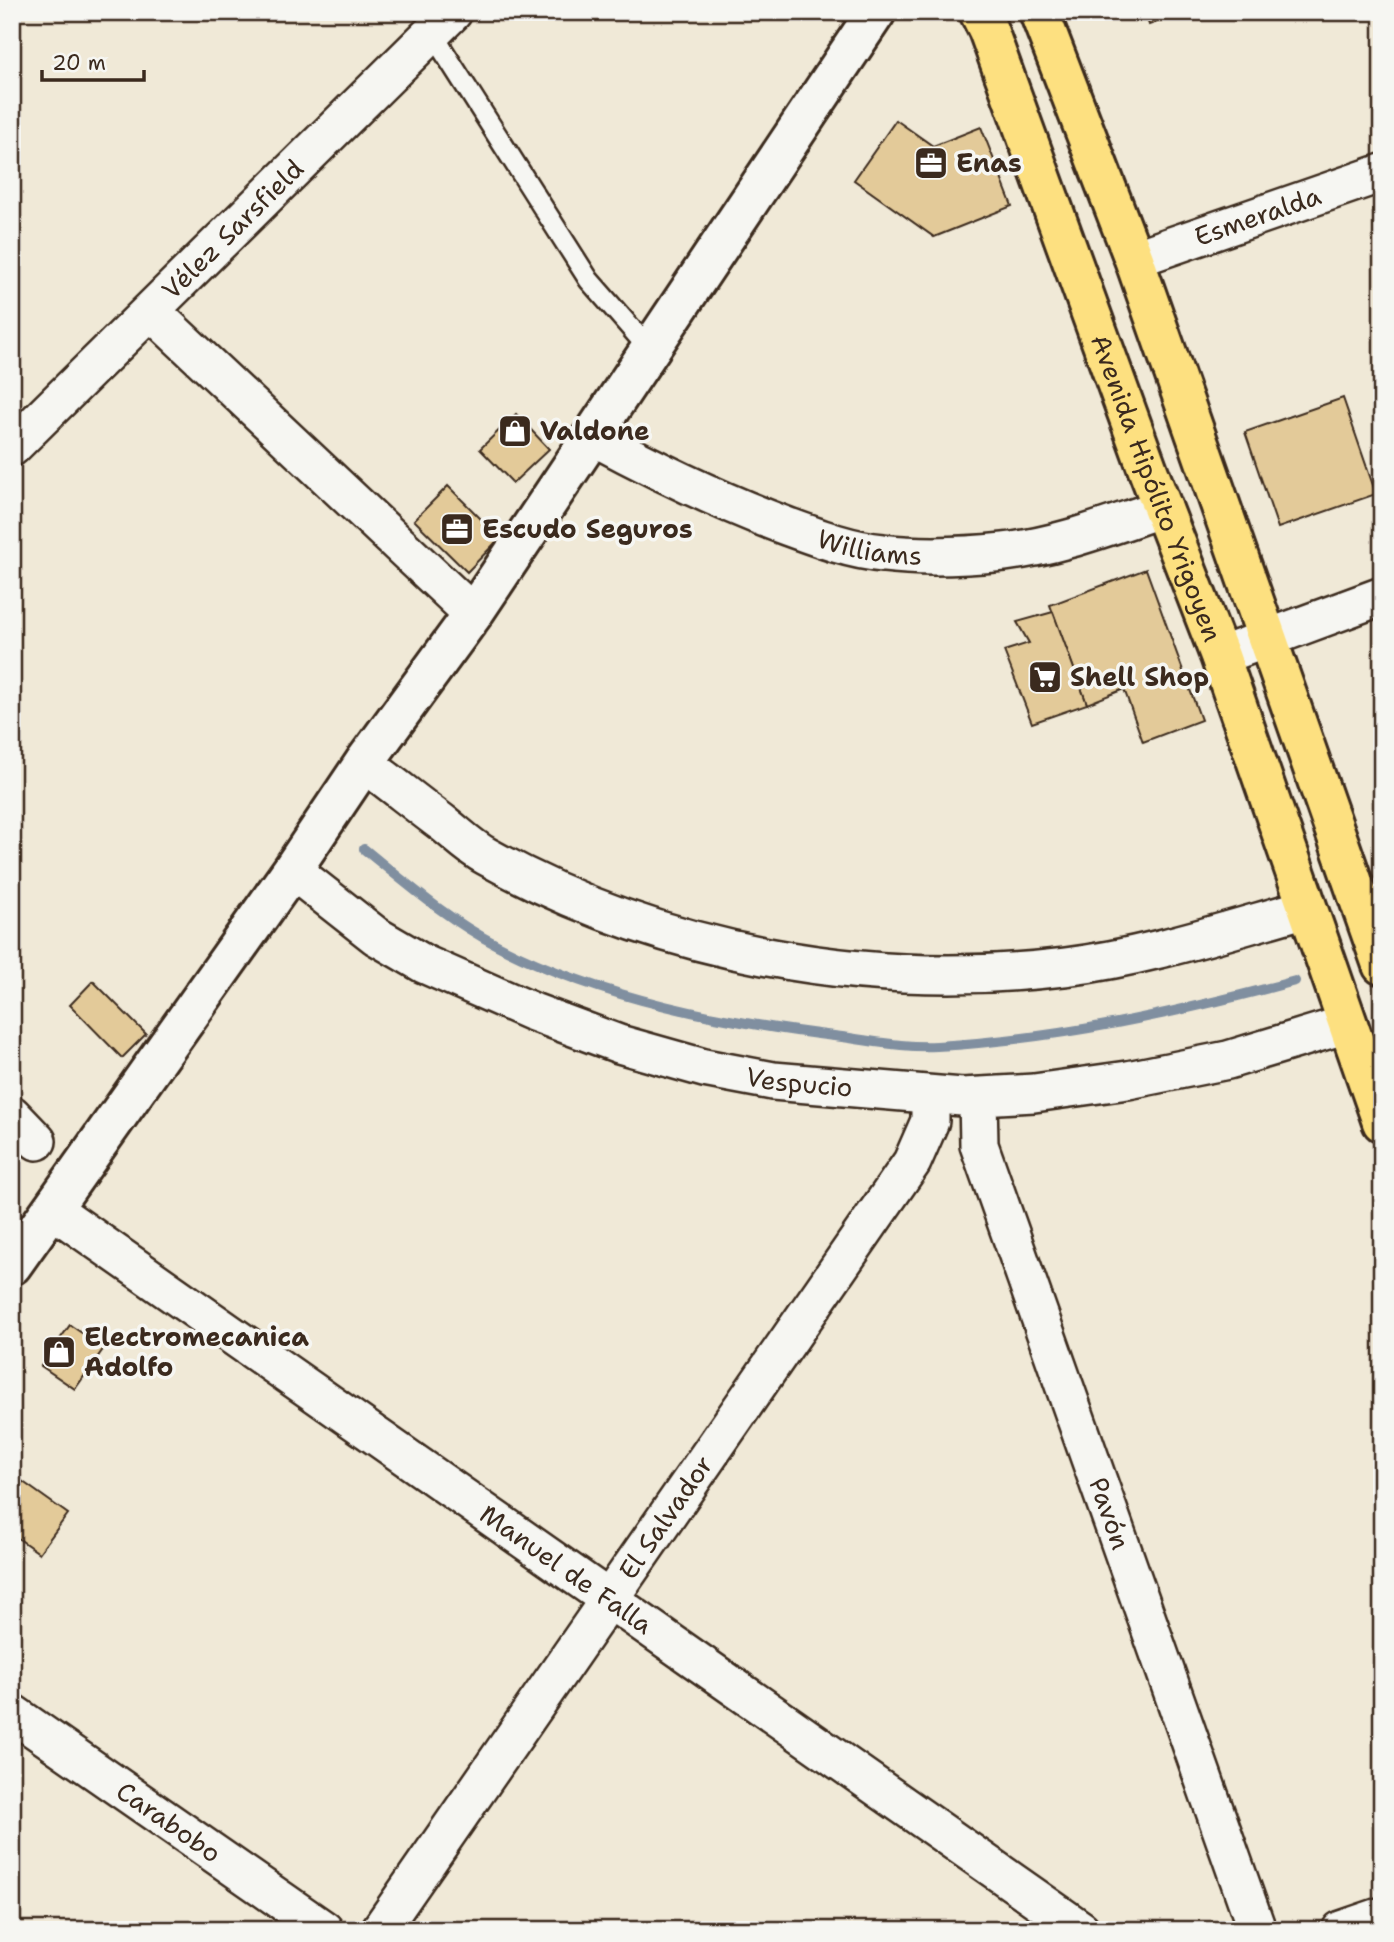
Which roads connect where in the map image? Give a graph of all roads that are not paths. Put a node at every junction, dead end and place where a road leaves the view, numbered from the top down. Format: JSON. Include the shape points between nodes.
{"nodes":[{"id":1,"x":876,"y":12,"type":"edge"},
{"id":2,"x":979,"y":12,"type":"edge"},
{"id":3,"x":1039,"y":12,"type":"edge"},
{"id":4,"x":443,"y":22,"type":"edge"},
{"id":5,"x":1382,"y":173,"type":"edge"},
{"id":6,"x":1134,"y":259,"type":"junction"},
{"id":7,"x":152,"y":312,"type":"junction"},
{"id":8,"x":651,"y":351,"type":"junction"},
{"id":9,"x":594,"y":437,"type":"junction"},
{"id":10,"x":12,"y":447,"type":"edge"},
{"id":11,"x":1163,"y":508,"type":"junction"},
{"id":12,"x":1382,"y":596,"type":"edge"},
{"id":13,"x":473,"y":614,"type":"junction"},
{"id":14,"x":1266,"y":638,"type":"junction"},
{"id":15,"x":1220,"y":656,"type":"junction"},
{"id":16,"x":364,"y":763,"type":"junction"},
{"id":17,"x":292,"y":870,"type":"junction"},
{"id":18,"x":1307,"y":908,"type":"junction"},
{"id":19,"x":1382,"y":965,"type":"edge"},
{"id":20,"x":1347,"y":1024,"type":"junction"},
{"id":21,"x":930,"y":1095,"type":"junction"},
{"id":22,"x":978,"y":1097,"type":"junction"},
{"id":23,"x":12,"y":1115,"type":"edge"},
{"id":24,"x":1382,"y":1122,"type":"edge"},
{"id":25,"x":37,"y":1141,"type":"dead end"},
{"id":26,"x":52,"y":1209,"type":"junction"},
{"id":27,"x":12,"y":1265,"type":"edge"},
{"id":28,"x":608,"y":1600,"type":"junction"},
{"id":29,"x":12,"y":1713,"type":"edge"},
{"id":30,"x":1382,"y":1916,"type":"edge"},
{"id":31,"x":324,"y":1930,"type":"edge"},
{"id":32,"x":380,"y":1930,"type":"edge"},
{"id":33,"x":1082,"y":1930,"type":"edge"},
{"id":34,"x":1257,"y":1930,"type":"edge"},
{"id":35,"x":1341,"y":1930,"type":"edge"}],
"edges":[{"from":1,"to":8,"type":"main road"},
{"from":2,"to":11,"type":"main road","name":"Avenida Hipólito Yrigoyen"},
{"from":3,"to":6,"type":"main road","name":"Avenida Hipólito Yrigoyen"},
{"from":4,"to":7,"type":"street","name":"Vélez Sarsfield"},
{"from":4,"to":8,"type":"lane","via":[[589,280]]},
{"from":5,"to":6,"type":"street","name":"Esmeralda"},
{"from":6,"to":14,"type":"main road","name":"Avenida Hipólito Yrigoyen"},
{"from":7,"to":10,"type":"street","name":"Vélez Sarsfield"},
{"from":7,"to":13,"type":"street"},
{"from":8,"to":9,"type":"main road"},
{"from":9,"to":11,"type":"street","name":"Williams","via":[[678,483],[737,508],[819,538],[881,553],[946,556],[1006,552],[1065,541]]},
{"from":9,"to":13,"type":"main road"},
{"from":11,"to":15,"type":"main road","name":"Avenida Hipólito Yrigoyen"},
{"from":12,"to":14,"type":"street"},
{"from":13,"to":16,"type":"main road"},
{"from":14,"to":15,"type":"street"},
{"from":14,"to":19,"type":"main road","name":"Avenida Hipólito Yrigoyen"},
{"from":15,"to":18,"type":"main road","name":"Avenida Hipólito Yrigoyen"},
{"from":16,"to":17,"type":"main road"},
{"from":16,"to":18,"type":"street","via":[[484,855],[567,896],[646,928],[806,963],[889,973],[1066,967],[1156,950]]},
{"from":17,"to":21,"type":"street","name":"Vespucio","via":[[376,936],[424,964],[619,1044],[773,1081]]},
{"from":17,"to":26,"type":"main road"},
{"from":18,"to":20,"type":"main road","name":"Avenida Hipólito Yrigoyen"},
{"from":20,"to":22,"type":"street","name":"Vespucio","via":[[1228,1060],[1140,1078]]},
{"from":20,"to":24,"type":"main road","name":"Avenida Hipólito Yrigoyen"},
{"from":21,"to":22,"type":"street","name":"Vespucio"},
{"from":21,"to":28,"type":"street","name":"El Salvador","via":[[930,1121],[912,1163]]},
{"from":22,"to":34,"type":"street","name":"Pavón","via":[[979,1145]]},
{"from":23,"to":25,"type":"street"},
{"from":26,"to":27,"type":"main road"},
{"from":26,"to":28,"type":"street","name":"Manuel de Falla"},
{"from":28,"to":32,"type":"street","name":"El Salvador"},
{"from":28,"to":33,"type":"street","name":"Manuel de Falla"},
{"from":29,"to":31,"type":"street","name":"Carabobo"},
{"from":30,"to":35,"type":"street"}]}
